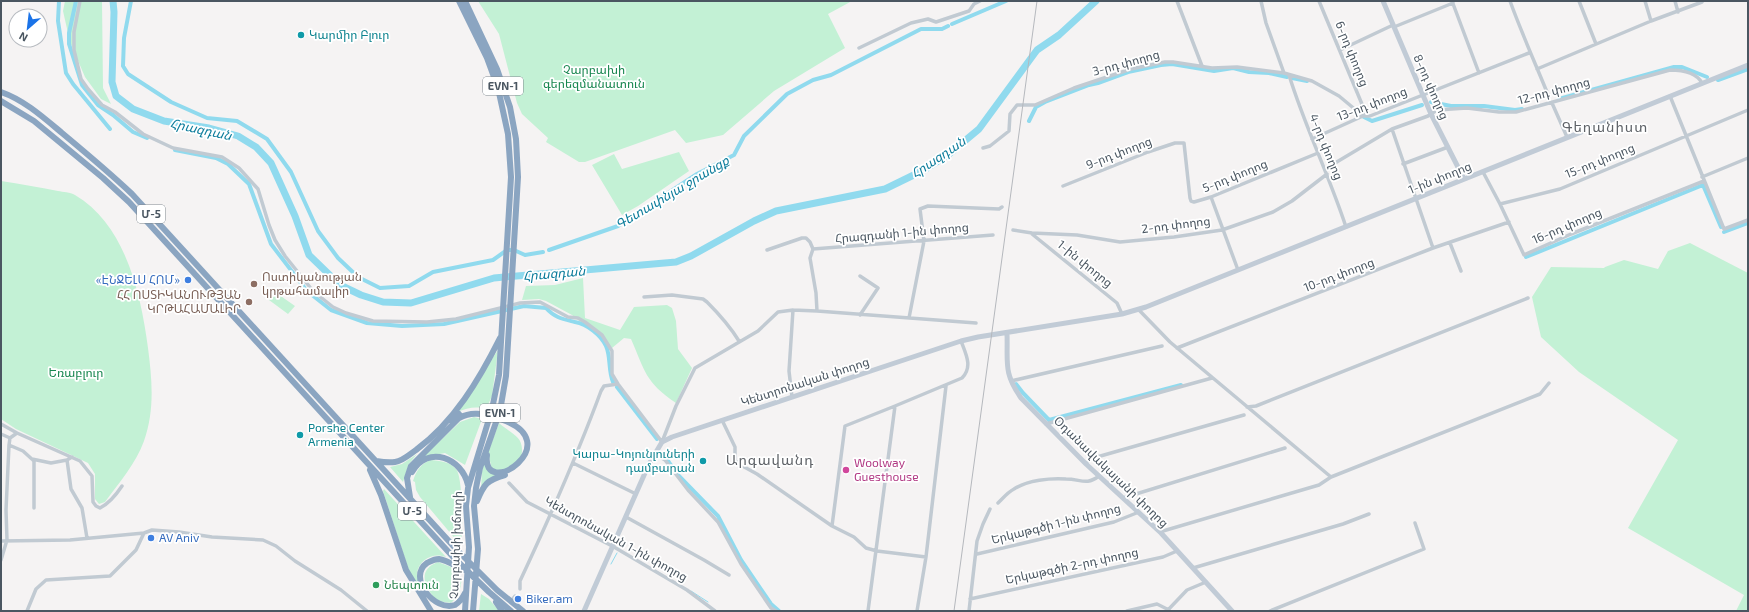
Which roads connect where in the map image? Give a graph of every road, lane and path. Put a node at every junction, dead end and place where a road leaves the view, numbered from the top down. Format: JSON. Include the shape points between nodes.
{"nodes":[{"id":1,"x":80,"y":1,"type":"edge"},
{"id":2,"x":459,"y":1,"type":"edge"},
{"id":3,"x":465,"y":1,"type":"edge"},
{"id":4,"x":980,"y":1,"type":"edge"},
{"id":5,"x":1177,"y":1,"type":"edge"},
{"id":6,"x":1261,"y":1,"type":"edge"},
{"id":7,"x":1320,"y":1,"type":"edge"},
{"id":8,"x":1383,"y":1,"type":"edge"},
{"id":9,"x":1510,"y":1,"type":"edge"},
{"id":10,"x":1579,"y":1,"type":"edge"},
{"id":11,"x":1645,"y":1,"type":"edge"},
{"id":12,"x":1674,"y":1,"type":"edge"},
{"id":13,"x":1452,"y":2,"type":"edge"},
{"id":14,"x":1702,"y":2,"type":"dead end"},
{"id":15,"x":1678,"y":12,"type":"junction"},
{"id":16,"x":1651,"y":21,"type":"junction"},
{"id":17,"x":1393,"y":26,"type":"junction"},
{"id":18,"x":1596,"y":44,"type":"junction"},
{"id":19,"x":859,"y":48,"type":"dead end"},
{"id":20,"x":1340,"y":50,"type":"junction"},
{"id":21,"x":1529,"y":52,"type":"junction"},
{"id":22,"x":1748,"y":65,"type":"edge"},
{"id":23,"x":1202,"y":66,"type":"junction"},
{"id":24,"x":1537,"y":69,"type":"junction"},
{"id":25,"x":1284,"y":73,"type":"junction"},
{"id":26,"x":1479,"y":73,"type":"junction"},
{"id":27,"x":1289,"y":75,"type":"junction"},
{"id":28,"x":1702,"y":83,"type":"junction"},
{"id":29,"x":1,"y":92,"type":"edge"},
{"id":30,"x":1423,"y":95,"type":"junction"},
{"id":31,"x":1670,"y":96,"type":"junction"},
{"id":32,"x":1549,"y":97,"type":"dead end"},
{"id":33,"x":1,"y":101,"type":"edge"},
{"id":34,"x":1552,"y":103,"type":"junction"},
{"id":35,"x":1748,"y":110,"type":"edge"},
{"id":36,"x":1431,"y":114,"type":"junction"},
{"id":37,"x":1363,"y":116,"type":"junction"},
{"id":38,"x":1392,"y":130,"type":"junction"},
{"id":39,"x":1686,"y":136,"type":"junction"},
{"id":40,"x":1567,"y":137,"type":"junction"},
{"id":41,"x":1312,"y":139,"type":"junction"},
{"id":42,"x":1184,"y":143,"type":"joint"},
{"id":43,"x":1448,"y":147,"type":"junction"},
{"id":44,"x":984,"y":148,"type":"dead end"},
{"id":45,"x":1318,"y":153,"type":"junction"},
{"id":46,"x":1748,"y":158,"type":"edge"},
{"id":47,"x":1403,"y":164,"type":"junction"},
{"id":48,"x":1325,"y":169,"type":"junction"},
{"id":49,"x":1483,"y":172,"type":"junction"},
{"id":50,"x":1327,"y":174,"type":"junction"},
{"id":51,"x":1464,"y":179,"type":"junction"},
{"id":52,"x":1703,"y":179,"type":"junction"},
{"id":53,"x":1063,"y":186,"type":"dead end"},
{"id":54,"x":1211,"y":197,"type":"junction"},
{"id":55,"x":1416,"y":198,"type":"junction"},
{"id":56,"x":1500,"y":204,"type":"junction"},
{"id":57,"x":1002,"y":207,"type":"dead end"},
{"id":58,"x":1748,"y":220,"type":"edge"},
{"id":59,"x":1509,"y":222,"type":"junction"},
{"id":60,"x":1346,"y":227,"type":"junction"},
{"id":61,"x":1013,"y":230,"type":"dead end"},
{"id":62,"x":1222,"y":230,"type":"junction"},
{"id":63,"x":1032,"y":233,"type":"junction"},
{"id":64,"x":994,"y":235,"type":"dead end"},
{"id":65,"x":924,"y":241,"type":"junction"},
{"id":66,"x":1450,"y":243,"type":"junction"},
{"id":67,"x":1433,"y":248,"type":"junction"},
{"id":68,"x":813,"y":249,"type":"junction"},
{"id":69,"x":767,"y":250,"type":"dead end"},
{"id":70,"x":1238,"y":270,"type":"junction"},
{"id":71,"x":1461,"y":271,"type":"dead end"},
{"id":72,"x":860,"y":276,"type":"dead end"},
{"id":73,"x":644,"y":297,"type":"dead end"},
{"id":74,"x":1528,"y":298,"type":"dead end"},
{"id":75,"x":793,"y":310,"type":"junction"},
{"id":76,"x":1138,"y":310,"type":"junction"},
{"id":77,"x":816,"y":311,"type":"junction"},
{"id":78,"x":860,"y":314,"type":"junction"},
{"id":79,"x":1122,"y":314,"type":"junction"},
{"id":80,"x":909,"y":318,"type":"junction"},
{"id":81,"x":976,"y":323,"type":"dead end"},
{"id":82,"x":1004,"y":333,"type":"junction"},
{"id":83,"x":502,"y":335,"type":"junction"},
{"id":84,"x":739,"y":341,"type":"junction"},
{"id":85,"x":961,"y":341,"type":"junction"},
{"id":86,"x":1162,"y":346,"type":"dead end"},
{"id":87,"x":1177,"y":348,"type":"junction"},
{"id":88,"x":1212,"y":378,"type":"junction"},
{"id":89,"x":1011,"y":381,"type":"junction"},
{"id":90,"x":1549,"y":383,"type":"dead end"},
{"id":91,"x":618,"y":384,"type":"junction"},
{"id":92,"x":946,"y":386,"type":"junction"},
{"id":93,"x":792,"y":397,"type":"junction"},
{"id":94,"x":895,"y":406,"type":"junction"},
{"id":95,"x":1247,"y":407,"type":"junction"},
{"id":96,"x":484,"y":413,"type":"junction"},
{"id":97,"x":1244,"y":415,"type":"dead end"},
{"id":98,"x":504,"y":419,"type":"junction"},
{"id":99,"x":448,"y":420,"type":"junction"},
{"id":100,"x":722,"y":420,"type":"junction"},
{"id":101,"x":1,"y":424,"type":"edge"},
{"id":102,"x":1046,"y":424,"type":"junction"},
{"id":103,"x":17,"y":433,"type":"junction"},
{"id":104,"x":1,"y":434,"type":"edge"},
{"id":105,"x":10,"y":438,"type":"junction"},
{"id":106,"x":662,"y":442,"type":"junction"},
{"id":107,"x":9,"y":445,"type":"junction"},
{"id":108,"x":488,"y":445,"type":"junction"},
{"id":109,"x":1285,"y":448,"type":"dead end"},
{"id":110,"x":654,"y":454,"type":"junction"},
{"id":111,"x":72,"y":457,"type":"junction"},
{"id":112,"x":31,"y":458,"type":"junction"},
{"id":113,"x":67,"y":460,"type":"junction"},
{"id":114,"x":376,"y":461,"type":"junction"},
{"id":115,"x":572,"y":463,"type":"junction"},
{"id":116,"x":1086,"y":464,"type":"junction"},
{"id":117,"x":368,"y":465,"type":"junction"},
{"id":118,"x":1099,"y":476,"type":"junction"},
{"id":119,"x":1330,"y":477,"type":"junction"},
{"id":120,"x":509,"y":483,"type":"dead end"},
{"id":121,"x":122,"y":486,"type":"dead end"},
{"id":122,"x":468,"y":488,"type":"junction"},
{"id":123,"x":636,"y":494,"type":"junction"},
{"id":124,"x":1123,"y":498,"type":"junction"},
{"id":125,"x":412,"y":499,"type":"junction"},
{"id":126,"x":998,"y":503,"type":"dead end"},
{"id":127,"x":474,"y":506,"type":"junction"},
{"id":128,"x":34,"y":508,"type":"dead end"},
{"id":129,"x":990,"y":509,"type":"dead end"},
{"id":130,"x":1139,"y":512,"type":"junction"},
{"id":131,"x":551,"y":514,"type":"junction"},
{"id":132,"x":1369,"y":514,"type":"dead end"},
{"id":133,"x":626,"y":517,"type":"junction"},
{"id":134,"x":1416,"y":523,"type":"dead end"},
{"id":135,"x":832,"y":526,"type":"junction"},
{"id":136,"x":144,"y":533,"type":"junction"},
{"id":137,"x":1161,"y":533,"type":"junction"},
{"id":138,"x":86,"y":538,"type":"junction"},
{"id":139,"x":1,"y":540,"type":"edge"},
{"id":140,"x":7,"y":540,"type":"junction"},
{"id":141,"x":614,"y":547,"type":"junction"},
{"id":142,"x":877,"y":551,"type":"junction"},
{"id":143,"x":1177,"y":551,"type":"junction"},
{"id":144,"x":977,"y":554,"type":"junction"},
{"id":145,"x":926,"y":557,"type":"junction"},
{"id":146,"x":1,"y":560,"type":"edge"},
{"id":147,"x":454,"y":562,"type":"junction"},
{"id":148,"x":1193,"y":568,"type":"junction"},
{"id":149,"x":729,"y":575,"type":"dead end"},
{"id":150,"x":1206,"y":582,"type":"junction"},
{"id":151,"x":520,"y":588,"type":"dead end"},
{"id":152,"x":488,"y":591,"type":"junction"},
{"id":153,"x":467,"y":592,"type":"junction"},
{"id":154,"x":970,"y":599,"type":"junction"},
{"id":155,"x":1168,"y":610,"type":"edge"},
{"id":156,"x":27,"y":611,"type":"edge"},
{"id":157,"x":367,"y":611,"type":"edge"},
{"id":158,"x":431,"y":611,"type":"edge"},
{"id":159,"x":465,"y":611,"type":"edge"},
{"id":160,"x":473,"y":611,"type":"edge"},
{"id":161,"x":502,"y":611,"type":"edge"},
{"id":162,"x":511,"y":611,"type":"edge"},
{"id":163,"x":523,"y":611,"type":"edge"},
{"id":164,"x":584,"y":611,"type":"edge"},
{"id":165,"x":715,"y":611,"type":"edge"},
{"id":166,"x":776,"y":611,"type":"edge"},
{"id":167,"x":868,"y":611,"type":"edge"},
{"id":168,"x":917,"y":611,"type":"edge"},
{"id":169,"x":969,"y":611,"type":"edge"},
{"id":170,"x":1127,"y":611,"type":"edge"},
{"id":171,"x":1232,"y":611,"type":"edge"},
{"id":172,"x":1270,"y":611,"type":"edge"}],
"edges":[{"from":1,"to":91,"type":"street","via":[[74,32],[74,50],[81,79],[88,89],[102,105],[143,134],[173,148],[222,157],[244,172],[258,189],[275,240],[285,256],[313,291],[333,307],[374,321],[428,322],[463,317],[520,303],[540,302],[568,317],[578,318],[602,335],[612,351],[612,374]]},
{"from":2,"to":83,"type":"highway","name":"Չարբախի խճուղի","number":"EVN-1","via":[[487,58],[498,88],[508,134],[510,177]]},
{"from":3,"to":108,"type":"highway","name":"Չարբախի խճուղի","number":"EVN-1","via":[[497,69],[510,107],[516,139],[518,177],[511,317],[504,394]]},
{"from":4,"to":19,"type":"street","via":[[969,11],[936,22],[928,19],[911,23]]},
{"from":5,"to":23,"type":"street"},
{"from":6,"to":25,"type":"street","via":[[1266,24]]},
{"from":7,"to":20,"type":"street","name":"6-րդ փողոց"},
{"from":8,"to":17,"type":"main road","name":"8-րդ փողոց"},
{"from":9,"to":21,"type":"street"},
{"from":10,"to":18,"type":"street"},
{"from":11,"to":16,"type":"street"},
{"from":12,"to":15,"type":"street"},
{"from":13,"to":17,"type":"street"},
{"from":13,"to":26,"type":"street"},
{"from":14,"to":15,"type":"street"},
{"from":15,"to":16,"type":"street"},
{"from":16,"to":18,"type":"street"},
{"from":17,"to":20,"type":"street"},
{"from":17,"to":30,"type":"main road","name":"8-րդ փողոց"},
{"from":18,"to":24,"type":"street"},
{"from":20,"to":37,"type":"street","name":"6-րդ փողոց","via":[[1364,109]]},
{"from":21,"to":24,"type":"street"},
{"from":21,"to":26,"type":"street","name":"13-րդ փողոց"},
{"from":22,"to":28,"type":"main road","name":"1-ին փողոց"},
{"from":23,"to":25,"type":"street","name":"3-րդ փողոց","via":[[1226,66]]},
{"from":23,"to":44,"type":"street","name":"3-րդ փողոց","via":[[1165,62],[1131,69],[1035,105],[1017,105],[1010,114],[1009,132]]},
{"from":24,"to":32,"type":"street"},
{"from":25,"to":27,"type":"street","name":"3-րդ փողոց"},
{"from":26,"to":30,"type":"street","name":"13-րդ փողոց"},
{"from":27,"to":37,"type":"street","name":"3-րդ փողոց","via":[[1323,86]]},
{"from":27,"to":41,"type":"street","name":"4-րդ փողոց"},
{"from":28,"to":31,"type":"main road","name":"1-ին փողոց"},
{"from":28,"to":34,"type":"street","name":"12-րդ փողոց","via":[[1687,72],[1670,70]]},
{"from":29,"to":114,"type":"highway","number":"Մ-5","via":[[40,115],[105,168],[132,194]]},
{"from":30,"to":36,"type":"main road","name":"8-րդ փողոց"},
{"from":30,"to":37,"type":"street","name":"13-րդ փողոց","via":[[1370,116]]},
{"from":31,"to":39,"type":"street"},
{"from":31,"to":40,"type":"main road","name":"1-ին փողոց"},
{"from":33,"to":117,"type":"highway","number":"Մ-5","via":[[34,121],[129,202]]},
{"from":34,"to":36,"type":"street","name":"12-րդ փողոց","via":[[1516,112],[1454,108],[1437,110]]},
{"from":34,"to":40,"type":"street"},
{"from":35,"to":39,"type":"street","name":"15-րդ փողոց"},
{"from":36,"to":38,"type":"street","name":"12-րդ փողոց"},
{"from":36,"to":43,"type":"main road","name":"8-րդ փողոց"},
{"from":37,"to":41,"type":"street","name":"13-րդ փողոց"},
{"from":38,"to":47,"type":"street"},
{"from":38,"to":48,"type":"street","name":"12-րդ փողոց"},
{"from":39,"to":52,"type":"street"},
{"from":39,"to":56,"type":"street","name":"15-րդ փողոց","via":[[1560,189]]},
{"from":40,"to":49,"type":"main road","name":"1-ին փողոց"},
{"from":41,"to":45,"type":"street","name":"4-րդ փողոց"},
{"from":42,"to":53,"type":"street","name":"9-րդ փողոց","via":[[1148,152]]},
{"from":42,"to":54,"type":"street","name":"5-րդ փողոց","via":[[1191,201]]},
{"from":43,"to":47,"type":"street"},
{"from":43,"to":51,"type":"main road","name":"8-րդ փողոց"},
{"from":45,"to":48,"type":"street","name":"4-րդ փողոց"},
{"from":45,"to":54,"type":"street","name":"5-րդ փողոց"},
{"from":46,"to":52,"type":"street","name":"16-րդ փողոց"},
{"from":47,"to":55,"type":"street"},
{"from":48,"to":50,"type":"street","name":"4-րդ փողոց"},
{"from":49,"to":51,"type":"main road","name":"1-ին փողոց"},
{"from":49,"to":56,"type":"street","name":"16-րդ փողոց"},
{"from":50,"to":60,"type":"street","name":"4-րդ փողոց"},
{"from":50,"to":62,"type":"street","name":"2-րդ փողոց","via":[[1273,212]]},
{"from":51,"to":55,"type":"main road","name":"1-ին փողոց"},
{"from":52,"to":58,"type":"street","via":[[1724,229]]},
{"from":52,"to":59,"type":"street","name":"16-րդ փողոց","via":[[1524,255]]},
{"from":54,"to":62,"type":"street"},
{"from":55,"to":60,"type":"main road","name":"1-ին փողոց"},
{"from":55,"to":67,"type":"street"},
{"from":56,"to":59,"type":"street","name":"16-րդ փողոց"},
{"from":57,"to":65,"type":"street","via":[[999,209],[928,206],[920,209]]},
{"from":59,"to":66,"type":"street","name":"10-րդ փողոց"},
{"from":60,"to":70,"type":"main road","name":"1-ին փողոց"},
{"from":61,"to":63,"type":"street","name":"2-րդ փողոց"},
{"from":62,"to":63,"type":"street","name":"2-րդ փողոց","via":[[1120,242]]},
{"from":62,"to":70,"type":"street"},
{"from":63,"to":79,"type":"street","name":"1-ին փողոց","via":[[1117,303]]},
{"from":64,"to":65,"type":"street","name":"Հրազդանի 1-ին փողոց"},
{"from":65,"to":68,"type":"street","name":"Հրազդանի 1-ին փողոց"},
{"from":65,"to":80,"type":"street"},
{"from":66,"to":67,"type":"street","name":"10-րդ փողոց"},
{"from":66,"to":71,"type":"street"},
{"from":67,"to":87,"type":"street","name":"10-րդ փողոց"},
{"from":68,"to":69,"type":"street","via":[[808,240],[802,238]]},
{"from":68,"to":77,"type":"street","via":[[810,258],[815,284]]},
{"from":70,"to":76,"type":"main road","name":"1-ին փողոց"},
{"from":72,"to":78,"type":"street","via":[[878,289]]},
{"from":73,"to":84,"type":"street","via":[[672,295],[703,299]]},
{"from":74,"to":95,"type":"street","via":[[1256,406]]},
{"from":75,"to":77,"type":"street"},
{"from":75,"to":84,"type":"street","via":[[778,312],[758,331]]},
{"from":75,"to":93,"type":"street","via":[[789,371]]},
{"from":76,"to":79,"type":"main road","name":"Կենտրոնական փողոց"},
{"from":76,"to":87,"type":"street"},
{"from":77,"to":78,"type":"street"},
{"from":78,"to":80,"type":"street"},
{"from":79,"to":82,"type":"main road","name":"Կենտրոնական փողոց"},
{"from":80,"to":81,"type":"street"},
{"from":82,"to":85,"type":"main road","name":"Կենտրոնական փողոց"},
{"from":82,"to":89,"type":"main road","name":"Օդանավակայանի փողոց","via":[[1007,370]]},
{"from":83,"to":99,"type":"highway","via":[[481,373]]},
{"from":83,"to":122,"type":"highway","name":"Չարբախի խճուղի","number":"EVN-1","via":[[496,392]]},
{"from":84,"to":106,"type":"street","via":[[695,368]]},
{"from":85,"to":92,"type":"street","via":[[969,362],[968,369],[962,378]]},
{"from":85,"to":93,"type":"main road","name":"Կենտրոնական փողոց"},
{"from":86,"to":89,"type":"street"},
{"from":87,"to":88,"type":"street"},
{"from":88,"to":95,"type":"street"},
{"from":88,"to":102,"type":"street"},
{"from":89,"to":102,"type":"main road","name":"Օդանավակայանի փողոց","via":[[1021,398]]},
{"from":90,"to":119,"type":"street","via":[[1540,394]]},
{"from":91,"to":106,"type":"street"},
{"from":91,"to":115,"type":"street","via":[[604,386]]},
{"from":92,"to":94,"type":"street"},
{"from":92,"to":145,"type":"street"},
{"from":93,"to":100,"type":"main road","name":"Կենտրոնական փողոց"},
{"from":94,"to":135,"type":"street","via":[[845,426]]},
{"from":94,"to":142,"type":"street"},
{"from":95,"to":119,"type":"street"},
{"from":96,"to":98,"type":"highway"},
{"from":96,"to":99,"type":"highway","via":[[470,410]]},
{"from":96,"to":125,"type":"highway","via":[[472,413],[459,418],[414,461],[407,478]]},
{"from":97,"to":116,"type":"street","via":[[1090,459]]},
{"from":98,"to":108,"type":"highway","via":[[523,434],[527,445],[524,458],[503,472],[493,472],[486,461]]},
{"from":98,"to":127,"type":"highway","via":[[516,422],[525,431],[529,441],[529,455],[517,469],[488,481]]},
{"from":99,"to":114,"type":"highway","via":[[402,460]]},
{"from":100,"to":106,"type":"main road","name":"Կենտրոնական փողոց"},
{"from":100,"to":135,"type":"street","via":[[735,447],[737,464],[757,474]]},
{"from":101,"to":103,"type":"street"},
{"from":102,"to":116,"type":"main road","name":"Օդանավակայանի փողոց"},
{"from":103,"to":105,"type":"street"},
{"from":103,"to":111,"type":"street"},
{"from":104,"to":105,"type":"street"},
{"from":105,"to":107,"type":"street"},
{"from":106,"to":110,"type":"main road"},
{"from":107,"to":112,"type":"street"},
{"from":107,"to":140,"type":"street"},
{"from":108,"to":127,"type":"highway","name":"Չարբախի խճուղի","number":"EVN-1","via":[[478,477]]},
{"from":109,"to":124,"type":"street"},
{"from":110,"to":123,"type":"main road"},
{"from":110,"to":166,"type":"street","via":[[665,460],[688,490],[718,522],[742,564],[771,608]]},
{"from":111,"to":113,"type":"street"},
{"from":111,"to":121,"type":"street","via":[[83,464],[92,476],[93,502],[96,506],[104,506]]},
{"from":112,"to":113,"type":"street","via":[[51,463]]},
{"from":112,"to":128,"type":"street","via":[[34,461],[35,474]]},
{"from":113,"to":138,"type":"street","via":[[71,489],[82,508]]},
{"from":114,"to":125,"type":"highway","number":"Մ-5"},
{"from":115,"to":123,"type":"street"},
{"from":115,"to":131,"type":"street"},
{"from":116,"to":118,"type":"main road","name":"Օդանավակայանի փողոց"},
{"from":117,"to":147,"type":"highway","number":"Մ-5"},
{"from":117,"to":158,"type":"highway","via":[[381,495],[404,567]]},
{"from":118,"to":124,"type":"main road","name":"Օդանավակայանի փողոց"},
{"from":118,"to":126,"type":"street","via":[[1087,482],[1067,479],[1031,482],[1015,488]]},
{"from":119,"to":137,"type":"street","via":[[1319,485]]},
{"from":120,"to":131,"type":"street","name":"Կենտրոնական 1-ին փողոց","via":[[527,502]]},
{"from":122,"to":125,"type":"highway","via":[[461,469],[444,457],[430,458],[421,462],[412,472]]},
{"from":122,"to":153,"type":"highway","name":"Չարբախի խճուղի","number":"EVN-1"},
{"from":123,"to":133,"type":"main road"},
{"from":124,"to":130,"type":"main road","name":"Օդանավակայանի փողոց"},
{"from":125,"to":163,"type":"highway","number":"Մ-5","via":[[457,550],[488,581],[513,599]]},
{"from":127,"to":160,"type":"highway","name":"Չարբախի խճուղի","number":"EVN-1","via":[[478,549]]},
{"from":129,"to":144,"type":"street","via":[[979,534]]},
{"from":130,"to":137,"type":"main road","name":"Օդանավակայանի փողոց"},
{"from":130,"to":144,"type":"street","name":"Երկաթգծի 1-ին փողոց","via":[[1114,522]]},
{"from":131,"to":141,"type":"street","name":"Կենտրոնական 1-ին փողոց"},
{"from":131,"to":151,"type":"street","via":[[520,581]]},
{"from":132,"to":148,"type":"street"},
{"from":133,"to":141,"type":"main road"},
{"from":133,"to":149,"type":"street"},
{"from":134,"to":172,"type":"street","via":[[1424,549]]},
{"from":135,"to":142,"type":"street","via":[[850,535],[866,548]]},
{"from":136,"to":138,"type":"street"},
{"from":136,"to":156,"type":"street","via":[[136,550],[110,576],[46,580],[36,589]]},
{"from":136,"to":157,"type":"street","via":[[152,530],[263,540],[276,546]]},
{"from":137,"to":143,"type":"main road","name":"Օդանավակայանի փողոց"},
{"from":138,"to":140,"type":"street"},
{"from":139,"to":140,"type":"street"},
{"from":140,"to":146,"type":"street"},
{"from":141,"to":164,"type":"main road"},
{"from":141,"to":165,"type":"street","name":"Կենտրոնական 1-ին փողոց","via":[[687,590]]},
{"from":142,"to":145,"type":"street"},
{"from":142,"to":167,"type":"street"},
{"from":143,"to":148,"type":"main road","name":"Օդանավակայանի փողոց"},
{"from":143,"to":154,"type":"street","name":"Երկաթգծի 2-րդ փողոց","via":[[1163,557]]},
{"from":144,"to":154,"type":"street"},
{"from":145,"to":168,"type":"street"},
{"from":147,"to":152,"type":"highway"},
{"from":147,"to":153,"type":"highway","via":[[435,559],[425,564],[420,572],[423,588],[432,602],[448,607],[455,605]]},
{"from":148,"to":150,"type":"main road","name":"Օդանավակայանի փողոց"},
{"from":150,"to":155,"type":"street","via":[[1186,590]]},
{"from":150,"to":171,"type":"main road","name":"Օդանավակայանի փողոց"},
{"from":152,"to":161,"type":"highway"},
{"from":152,"to":162,"type":"highway"},
{"from":153,"to":159,"type":"highway","name":"Չարբախի խճուղի","number":"EVN-1"},
{"from":154,"to":169,"type":"street"},
{"from":155,"to":170,"type":"street","via":[[1157,604]]}]}
